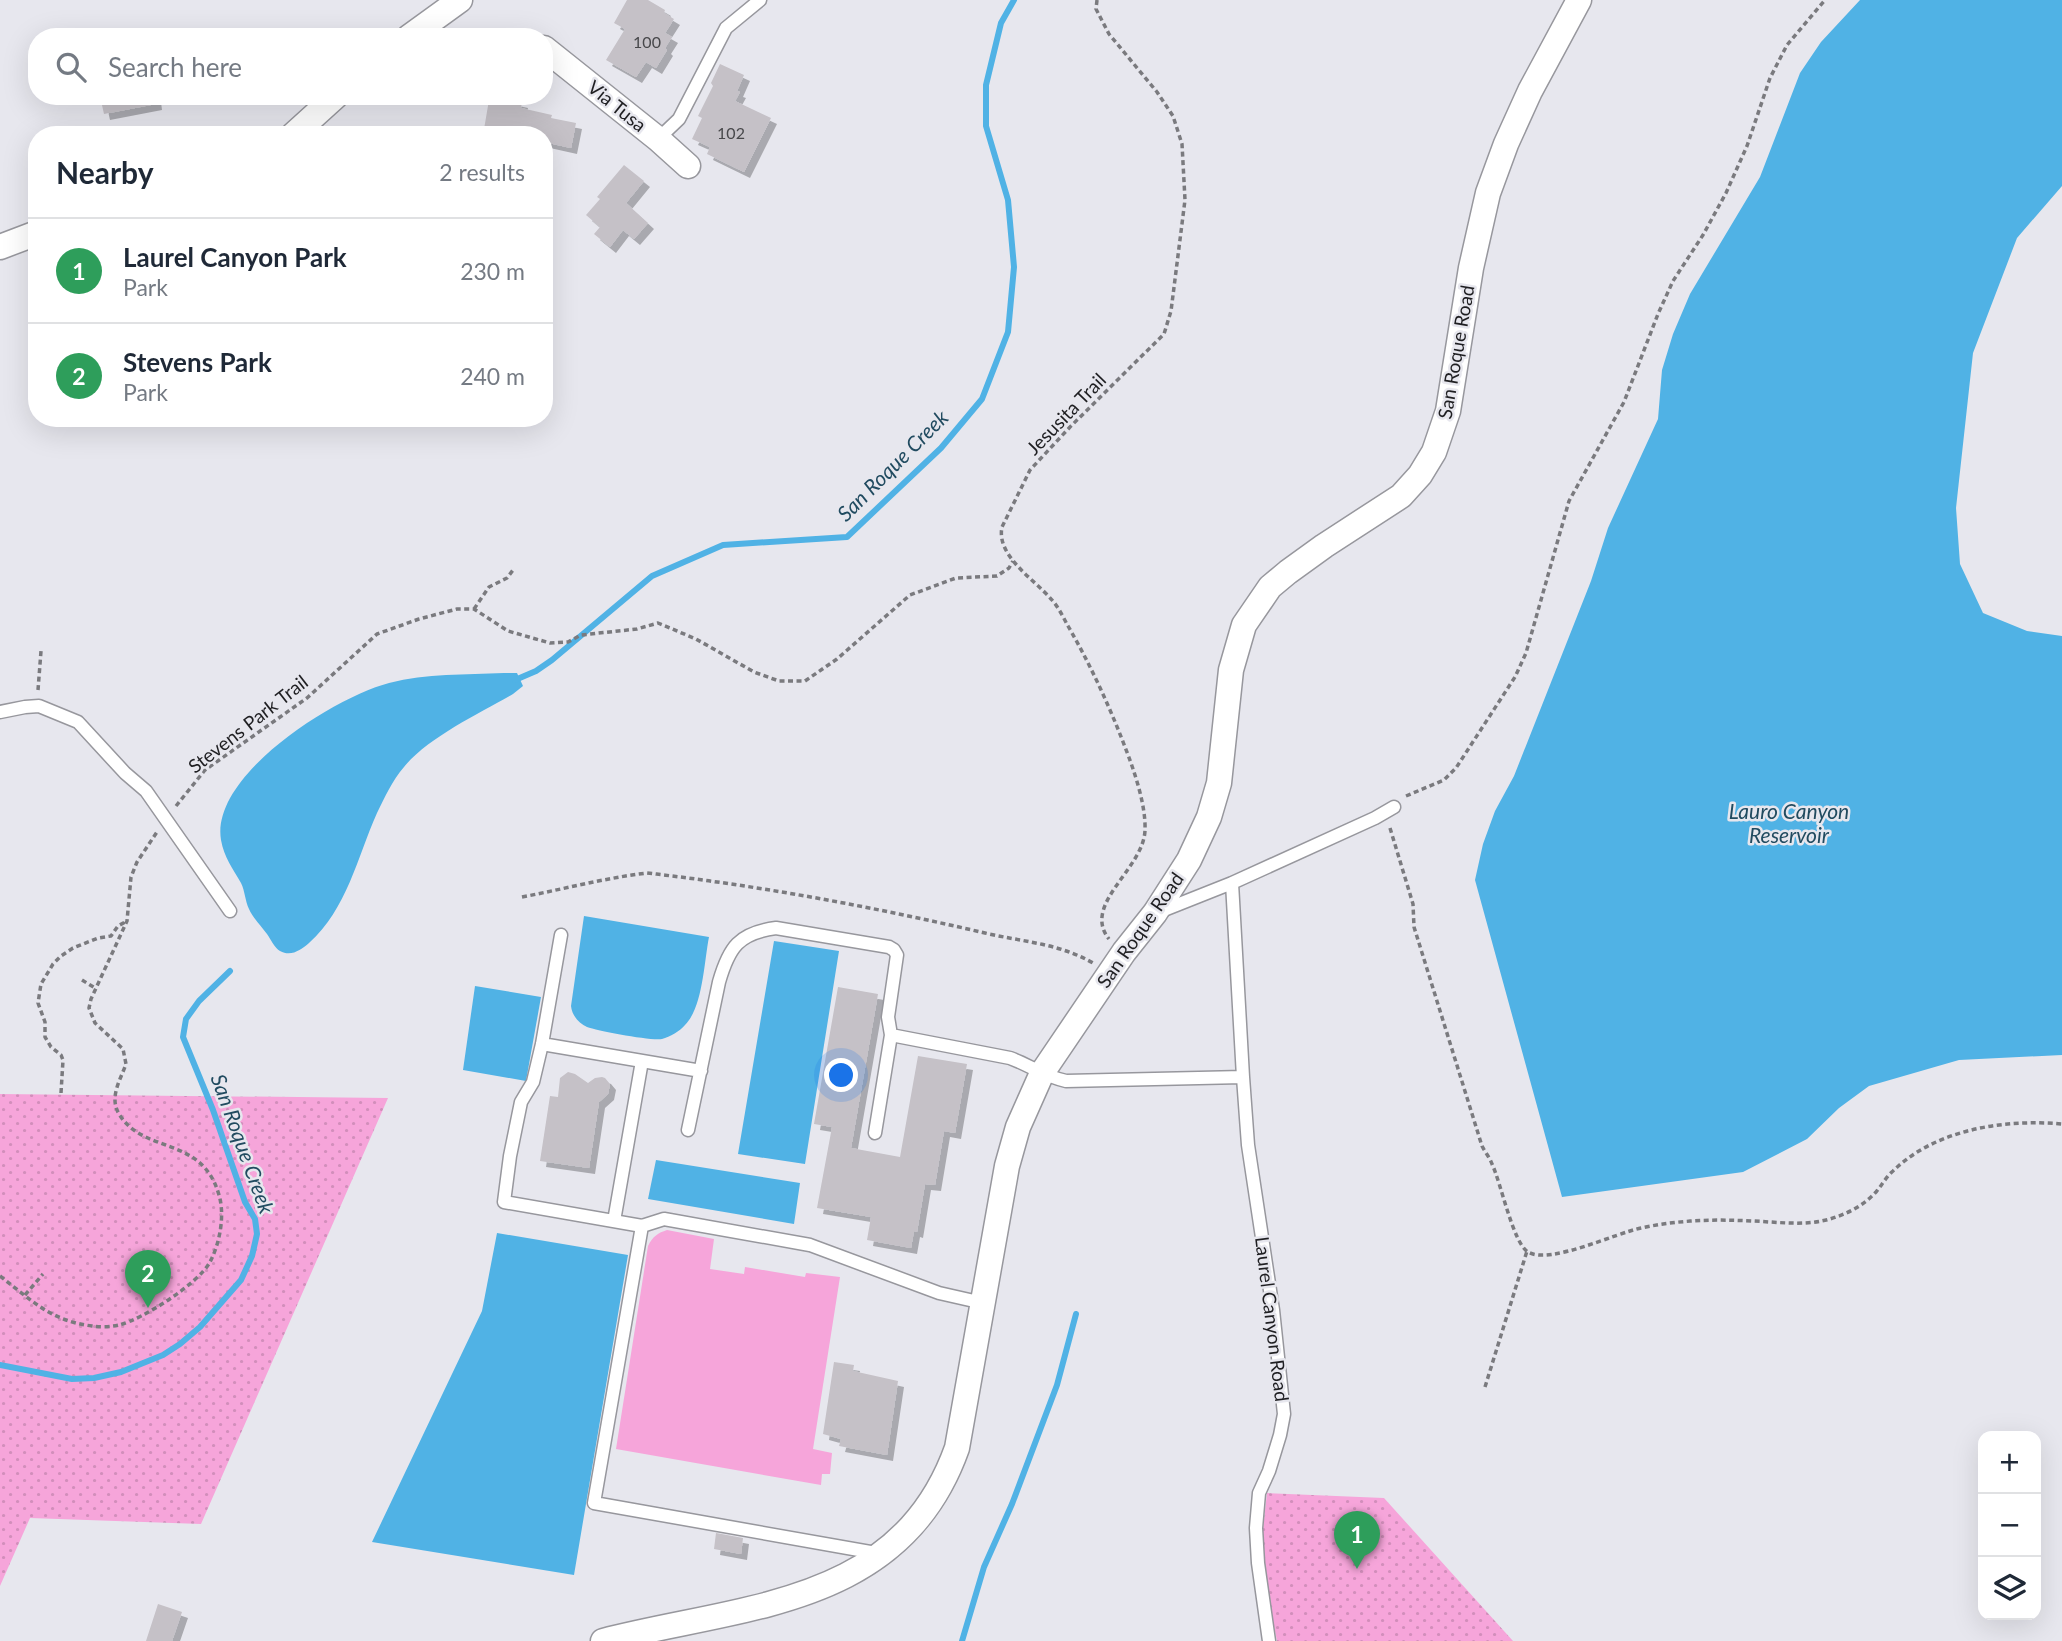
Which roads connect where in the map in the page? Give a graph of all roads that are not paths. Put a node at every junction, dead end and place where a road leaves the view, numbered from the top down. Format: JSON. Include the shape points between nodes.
{"nodes":[{"id":1,"x":460,"y":0,"type":"edge"},
{"id":2,"x":760,"y":0,"type":"edge"},
{"id":3,"x":1579,"y":0,"type":"edge"},
{"id":4,"x":421,"y":28,"type":"edge"},
{"id":5,"x":553,"y":55,"type":"edge"},
{"id":6,"x":326,"y":105,"type":"edge"},
{"id":7,"x":303,"y":126,"type":"edge"},
{"id":8,"x":658,"y":139,"type":"junction"},
{"id":9,"x":688,"y":166,"type":"dead end"},
{"id":10,"x":28,"y":236,"type":"edge"},
{"id":11,"x":0,"y":247,"type":"edge"},
{"id":12,"x":0,"y":712,"type":"edge"},
{"id":13,"x":1390,"y":810,"type":"road end"},
{"id":14,"x":1232,"y":883,"type":"junction"},
{"id":15,"x":230,"y":911,"type":"dead end"},
{"id":16,"x":1155,"y":914,"type":"junction"},
{"id":17,"x":561,"y":936,"type":"dead end"},
{"id":18,"x":891,"y":1035,"type":"junction"},
{"id":19,"x":542,"y":1044,"type":"junction"},
{"id":20,"x":642,"y":1061,"type":"junction"},
{"id":21,"x":701,"y":1071,"type":"junction"},
{"id":22,"x":1042,"y":1073,"type":"junction"},
{"id":23,"x":1242,"y":1077,"type":"junction"},
{"id":24,"x":688,"y":1130,"type":"dead end"},
{"id":25,"x":875,"y":1133,"type":"dead end"},
{"id":26,"x":614,"y":1221,"type":"junction"},
{"id":27,"x":642,"y":1226,"type":"junction"},
{"id":28,"x":983,"y":1303,"type":"junction"},
{"id":29,"x":880,"y":1554,"type":"junction"},
{"id":30,"x":603,"y":1641,"type":"edge"},
{"id":31,"x":1269,"y":1641,"type":"edge"}],
"edges":[{"from":1,"to":4,"type":"street"},
{"from":2,"to":8,"type":"lane","via":[[726,28],[679,119]]},
{"from":3,"to":16,"type":"street","name":"San Roque Road","via":[[1530,91],[1488,193],[1448,411],[1434,452],[1401,496],[1324,545],[1270,587],[1244,625],[1231,670],[1219,783],[1209,817]]},
{"from":5,"to":8,"type":"street","name":"Via Tusa"},
{"from":6,"to":7,"type":"street"},
{"from":8,"to":9,"type":"street","name":"Via Tusa"},
{"from":10,"to":11,"type":"street"},
{"from":12,"to":15,"type":"lane","via":[[39,706],[78,722],[146,791]]},
{"from":13,"to":14,"type":"lane"},
{"from":14,"to":16,"type":"lane"},
{"from":14,"to":23,"type":"lane","name":"Laurel Canyon Road"},
{"from":16,"to":22,"type":"street","name":"San Roque Road"},
{"from":17,"to":19,"type":"lane"},
{"from":18,"to":21,"type":"lane","via":[[888,1017],[896,967],[894,950],[776,928],[761,930],[748,935],[726,958]]},
{"from":18,"to":22,"type":"lane","via":[[1010,1058]]},
{"from":18,"to":25,"type":"lane"},
{"from":19,"to":20,"type":"lane"},
{"from":19,"to":26,"type":"lane","via":[[533,1082],[522,1102],[504,1202]]},
{"from":20,"to":21,"type":"lane"},
{"from":20,"to":26,"type":"lane"},
{"from":21,"to":24,"type":"lane"},
{"from":22,"to":23,"type":"lane","via":[[1066,1081]]},
{"from":22,"to":28,"type":"street","name":"San Roque Road","via":[[1018,1126],[1007,1166]]},
{"from":23,"to":31,"type":"lane","name":"Laurel Canyon Road","via":[[1284,1414],[1259,1493],[1256,1528]]},
{"from":26,"to":27,"type":"lane"},
{"from":27,"to":28,"type":"lane","via":[[664,1219],[810,1245],[939,1293]]},
{"from":27,"to":29,"type":"lane","via":[[594,1503]]},
{"from":28,"to":29,"type":"street","name":"San Roque Road","via":[[953,1459],[930,1501]]},
{"from":29,"to":30,"type":"street","name":"San Roque Road","via":[[840,1580],[767,1606]]}]}
